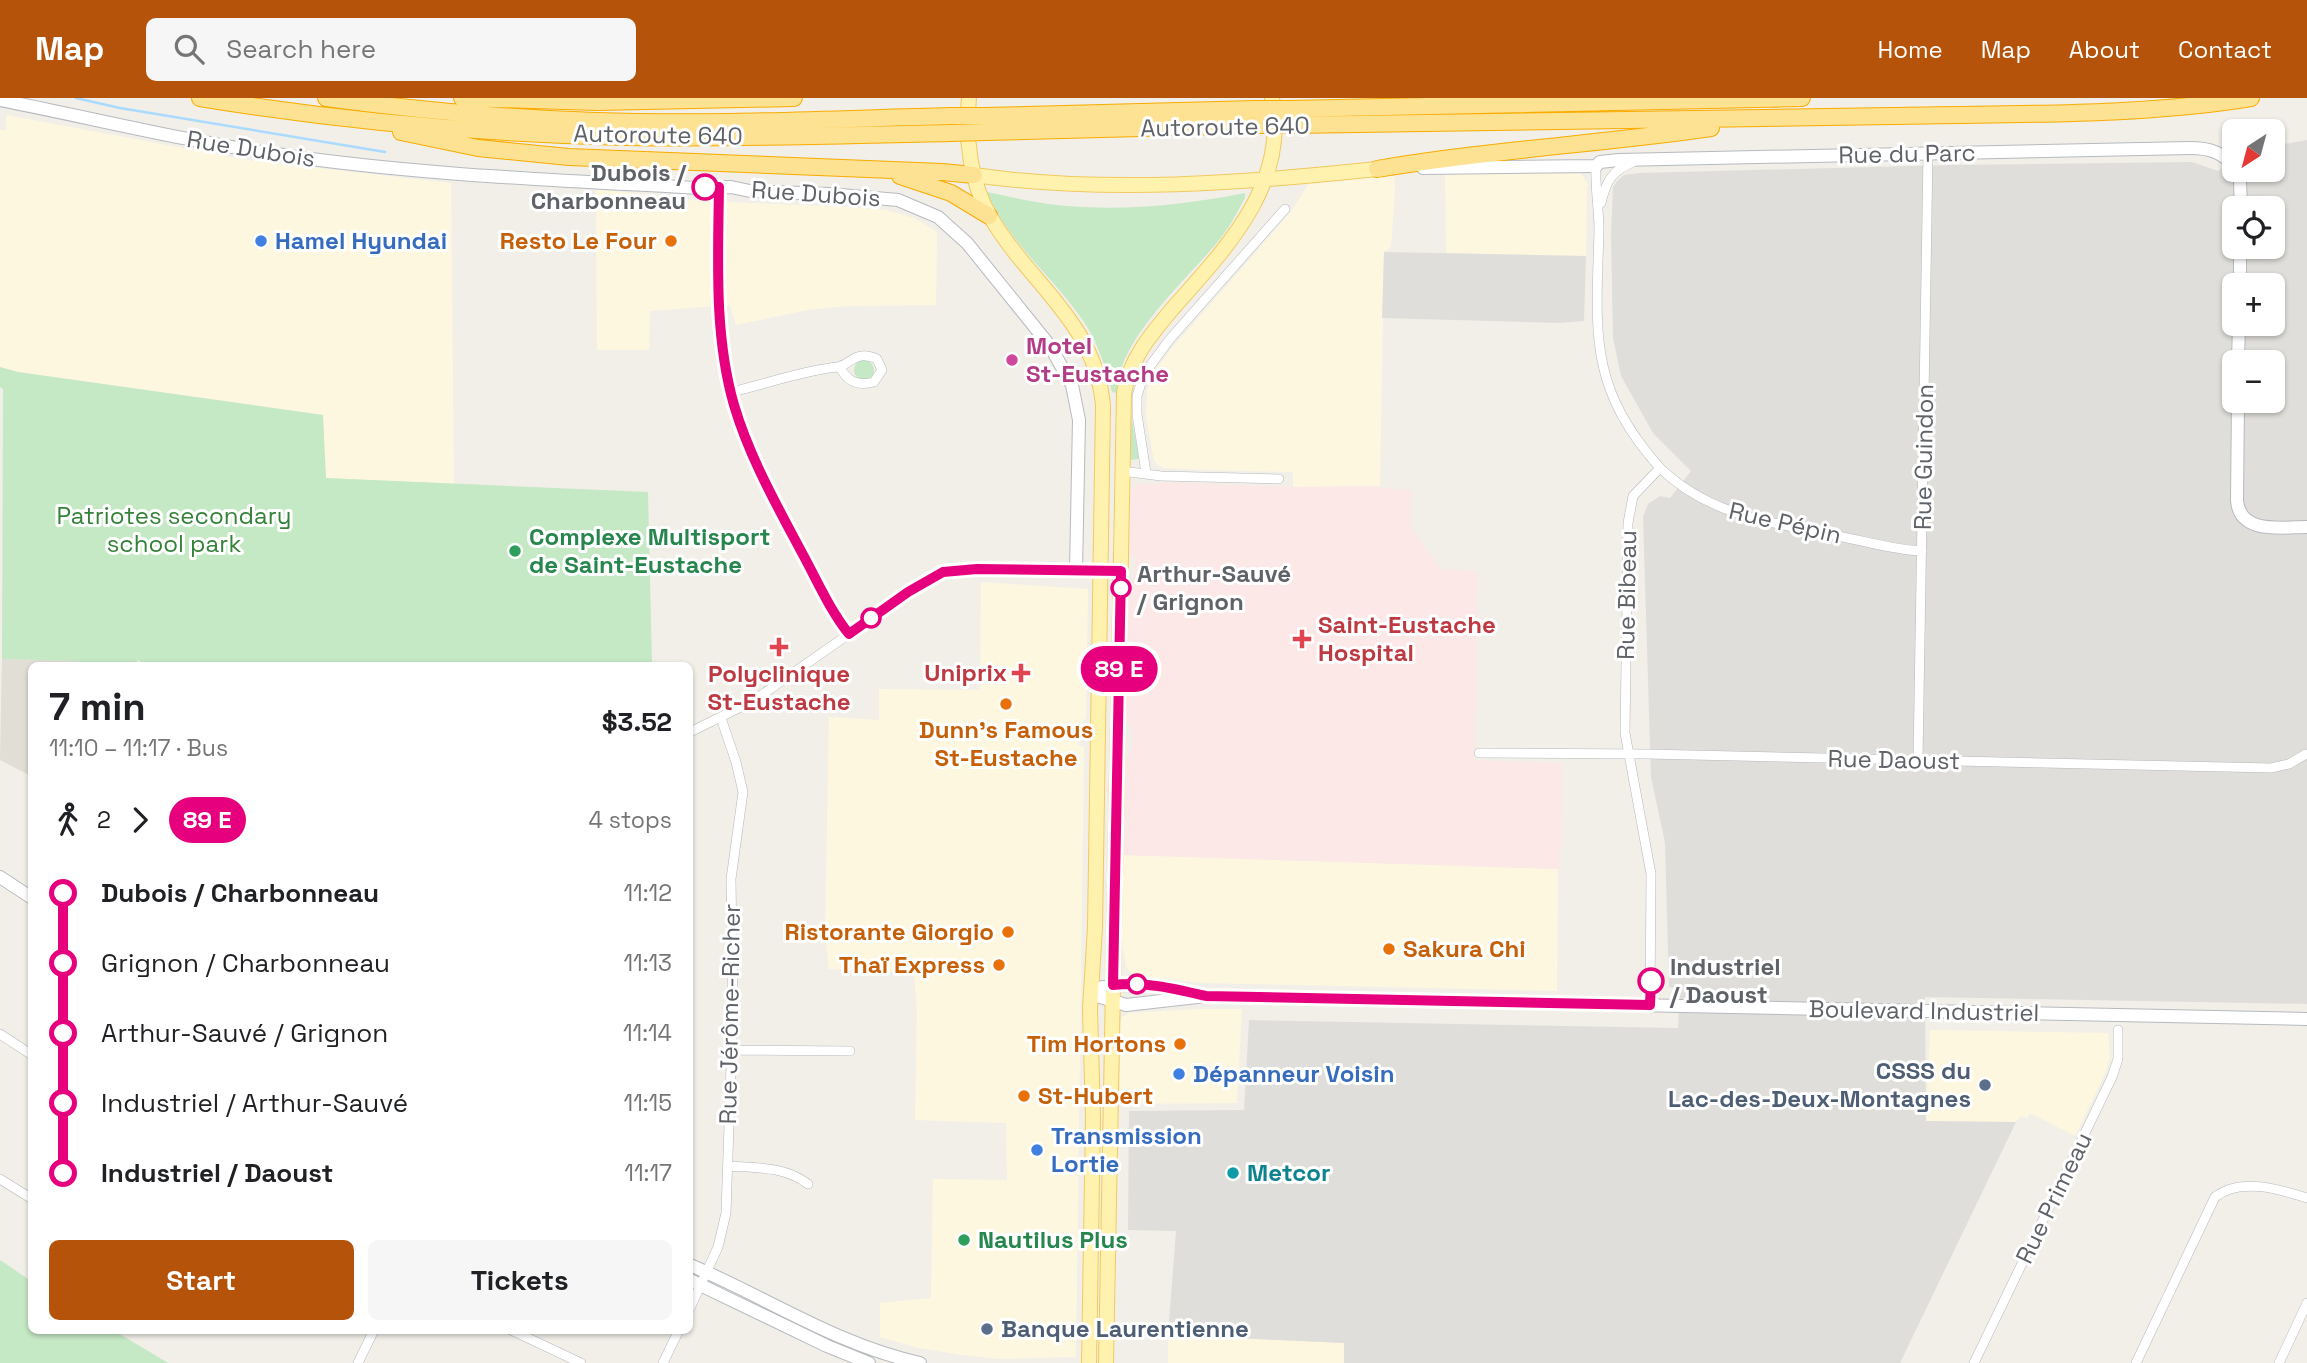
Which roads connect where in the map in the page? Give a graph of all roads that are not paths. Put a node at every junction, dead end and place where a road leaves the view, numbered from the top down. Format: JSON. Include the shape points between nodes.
{"nodes":[{"id":1,"x":200,"y":98,"type":"edge"},
{"id":2,"x":326,"y":98,"type":"edge"},
{"id":3,"x":462,"y":98,"type":"edge"},
{"id":4,"x":794,"y":98,"type":"edge"},
{"id":5,"x":969,"y":98,"type":"edge"},
{"id":6,"x":1272,"y":98,"type":"edge"},
{"id":7,"x":1768,"y":98,"type":"edge"},
{"id":8,"x":1802,"y":98,"type":"edge"},
{"id":9,"x":2250,"y":98,"type":"edge"},
{"id":10,"x":1774,"y":99,"type":"edge"},
{"id":11,"x":0,"y":100,"type":"edge"},
{"id":12,"x":313,"y":114,"type":"junction"},
{"id":13,"x":1290,"y":117,"type":"junction"},
{"id":14,"x":1776,"y":118,"type":"junction"},
{"id":15,"x":951,"y":124,"type":"junction"},
{"id":16,"x":1927,"y":154,"type":"junction"},
{"id":17,"x":2222,"y":155,"type":"edge"},
{"id":18,"x":1639,"y":160,"type":"junction"},
{"id":19,"x":1596,"y":166,"type":"junction"},
{"id":20,"x":1377,"y":169,"type":"junction"},
{"id":21,"x":881,"y":171,"type":"junction"},
{"id":22,"x":974,"y":175,"type":"junction"},
{"id":23,"x":1265,"y":180,"type":"junction"},
{"id":24,"x":719,"y":187,"type":"junction"},
{"id":25,"x":1285,"y":209,"type":"dead end"},
{"id":26,"x":1599,"y":212,"type":"junction"},
{"id":27,"x":989,"y":216,"type":"junction"},
{"id":28,"x":840,"y":367,"type":"dead end"},
{"id":29,"x":731,"y":392,"type":"junction"},
{"id":30,"x":2238,"y":413,"type":"edge"},
{"id":31,"x":1660,"y":468,"type":"junction"},
{"id":32,"x":1122,"y":471,"type":"junction"},
{"id":33,"x":1146,"y":473,"type":"junction"},
{"id":34,"x":1279,"y":479,"type":"dead end"},
{"id":35,"x":2307,"y":527,"type":"edge"},
{"id":36,"x":1922,"y":551,"type":"junction"},
{"id":37,"x":1076,"y":571,"type":"junction"},
{"id":38,"x":1101,"y":571,"type":"junction"},
{"id":39,"x":1121,"y":571,"type":"junction"},
{"id":40,"x":849,"y":634,"type":"junction"},
{"id":41,"x":721,"y":718,"type":"junction"},
{"id":42,"x":693,"y":731,"type":"edge"},
{"id":43,"x":1479,"y":752,"type":"dead end"},
{"id":44,"x":2306,"y":754,"type":"edge"},
{"id":45,"x":1629,"y":755,"type":"junction"},
{"id":46,"x":1918,"y":760,"type":"junction"},
{"id":47,"x":0,"y":877,"type":"edge"},
{"id":48,"x":0,"y":885,"type":"edge"},
{"id":49,"x":28,"y":895,"type":"edge"},
{"id":50,"x":28,"y":902,"type":"edge"},
{"id":51,"x":1113,"y":985,"type":"junction"},
{"id":52,"x":1092,"y":992,"type":"junction"},
{"id":53,"x":1206,"y":996,"type":"junction"},
{"id":54,"x":1113,"y":1003,"type":"junction"},
{"id":55,"x":1650,"y":1005,"type":"junction"},
{"id":56,"x":2307,"y":1019,"type":"edge"},
{"id":57,"x":2118,"y":1030,"type":"dead end"},
{"id":58,"x":0,"y":1034,"type":"edge"},
{"id":59,"x":732,"y":1051,"type":"junction"},
{"id":60,"x":850,"y":1051,"type":"dead end"},
{"id":61,"x":28,"y":1052,"type":"edge"},
{"id":62,"x":728,"y":1166,"type":"junction"},
{"id":63,"x":0,"y":1179,"type":"edge"},
{"id":64,"x":808,"y":1184,"type":"dead end"},
{"id":65,"x":28,"y":1196,"type":"edge"},
{"id":66,"x":2307,"y":1198,"type":"edge"},
{"id":67,"x":693,"y":1266,"type":"edge"},
{"id":68,"x":707,"y":1272,"type":"junction"},
{"id":69,"x":695,"y":1283,"type":"edge"},
{"id":70,"x":2307,"y":1303,"type":"edge"},
{"id":71,"x":372,"y":1334,"type":"edge"},
{"id":72,"x":520,"y":1334,"type":"edge"},
{"id":73,"x":677,"y":1334,"type":"edge"},
{"id":74,"x":358,"y":1363,"type":"edge"},
{"id":75,"x":581,"y":1363,"type":"edge"},
{"id":76,"x":663,"y":1363,"type":"edge"},
{"id":77,"x":869,"y":1363,"type":"edge"},
{"id":78,"x":920,"y":1363,"type":"edge"},
{"id":79,"x":1089,"y":1363,"type":"edge"},
{"id":80,"x":1106,"y":1363,"type":"edge"},
{"id":81,"x":1974,"y":1363,"type":"edge"},
{"id":82,"x":2136,"y":1363,"type":"edge"},
{"id":83,"x":2279,"y":1363,"type":"edge"}],
"edges":[{"from":1,"to":12,"type":"highway","name":"Autoroute 640"},
{"from":2,"to":15,"type":"highway","name":"Autoroute 640","via":[[457,113],[596,121]]},
{"from":3,"to":4,"type":"highway","via":[[611,102]]},
{"from":5,"to":22,"type":"main road","via":[[968,138]]},
{"from":6,"to":23,"type":"main road","via":[[1273,146]]},
{"from":7,"to":10,"type":"highway"},
{"from":8,"to":10,"type":"highway","name":"Autoroute 640"},
{"from":9,"to":14,"type":"highway","name":"Autoroute 640","via":[[2139,110]]},
{"from":10,"to":13,"type":"highway","name":"Autoroute 640"},
{"from":11,"to":24,"type":"street","name":"Rue Dubois","via":[[213,145],[330,162],[460,174]]},
{"from":12,"to":15,"type":"highway","name":"Autoroute 640","via":[[601,136],[715,137]]},
{"from":12,"to":21,"type":"highway","via":[[528,154]]},
{"from":13,"to":14,"type":"highway","name":"Autoroute 640"},
{"from":13,"to":15,"type":"highway","name":"Autoroute 640","bridge":true},
{"from":14,"to":20,"type":"highway"},
{"from":16,"to":17,"type":"street","name":"Rue du Parc","via":[[2199,148]]},
{"from":16,"to":18,"type":"street","name":"Rue du Parc"},
{"from":16,"to":36,"type":"street","name":"Rue Guindon"},
{"from":18,"to":19,"type":"street","name":"Rue du Parc"},
{"from":18,"to":26,"type":"street","via":[[1608,179]]},
{"from":19,"to":20,"type":"street","name":"Rue du Parc"},
{"from":19,"to":26,"type":"street"},
{"from":20,"to":23,"type":"main road"},
{"from":21,"to":22,"type":"highway"},
{"from":21,"to":27,"type":"highway","via":[[943,189]]},
{"from":22,"to":23,"type":"main road","via":[[1131,186]]},
{"from":22,"to":27,"type":"main road"},
{"from":23,"to":32,"type":"main road","via":[[1238,232],[1135,359],[1125,393]]},
{"from":24,"to":29,"type":"street","via":[[720,313]]},
{"from":24,"to":37,"type":"street","name":"Rue Dubois","via":[[898,200],[932,213],[957,231],[1031,320],[1072,386],[1079,420]]},
{"from":25,"to":33,"type":"street","via":[[1144,374],[1137,414]]},
{"from":26,"to":31,"type":"street","via":[[1597,326],[1601,359],[1622,420]]},
{"from":27,"to":38,"type":"main road","via":[[1076,327],[1099,377],[1104,424]]},
{"from":28,"to":29,"type":"street"},
{"from":29,"to":40,"type":"street","via":[[773,497]]},
{"from":30,"to":35,"type":"street","via":[[2239,513],[2255,525]]},
{"from":31,"to":36,"type":"street","name":"Rue Pépin","via":[[1698,497],[1734,513]]},
{"from":31,"to":45,"type":"street","name":"Rue Bibeau","via":[[1635,494],[1629,509],[1625,733]]},
{"from":32,"to":33,"type":"street"},
{"from":32,"to":39,"type":"main road"},
{"from":33,"to":34,"type":"street"},
{"from":36,"to":46,"type":"street","name":"Rue Guindon"},
{"from":37,"to":38,"type":"street"},
{"from":37,"to":40,"type":"street","via":[[943,572]]},
{"from":38,"to":39,"type":"street"},
{"from":38,"to":52,"type":"main road"},
{"from":39,"to":51,"type":"main road"},
{"from":40,"to":41,"type":"street"},
{"from":41,"to":42,"type":"street"},
{"from":41,"to":59,"type":"street","name":"Rue Jérôme-Richer","via":[[743,792],[732,879]]},
{"from":43,"to":45,"type":"street","name":"Rue Daoust"},
{"from":44,"to":46,"type":"street","name":"Rue Daoust","via":[[2271,768]]},
{"from":45,"to":46,"type":"street","name":"Rue Daoust"},
{"from":45,"to":55,"type":"street","name":"Rue Bibeau","via":[[1651,874]]},
{"from":47,"to":49,"type":"street"},
{"from":48,"to":50,"type":"street"},
{"from":51,"to":52,"type":"street","name":"Boulevard Industriel"},
{"from":51,"to":53,"type":"street","name":"Boulevard Industriel","via":[[1167,987]]},
{"from":51,"to":54,"type":"main road"},
{"from":52,"to":54,"type":"street","name":"Boulevard Industriel"},
{"from":52,"to":79,"type":"main road"},
{"from":53,"to":54,"type":"street","name":"Boulevard Industriel"},
{"from":53,"to":55,"type":"street","name":"Boulevard Industriel"},
{"from":54,"to":80,"type":"main road"},
{"from":55,"to":56,"type":"street","name":"Boulevard Industriel"},
{"from":57,"to":81,"type":"street","name":"Rue Primeau","via":[[2119,1054],[2112,1077]]},
{"from":58,"to":61,"type":"street"},
{"from":59,"to":60,"type":"street"},
{"from":59,"to":62,"type":"street","name":"Rue Jérôme-Richer"},
{"from":62,"to":64,"type":"street","via":[[779,1170]]},
{"from":62,"to":68,"type":"street","name":"Rue Jérôme-Richer","via":[[725,1222]]},
{"from":63,"to":65,"type":"street"},
{"from":66,"to":82,"type":"street","via":[[2248,1186],[2226,1187],[2215,1196]]},
{"from":67,"to":68,"type":"street"},
{"from":68,"to":69,"type":"street","name":"Rue Jérôme-Richer"},
{"from":68,"to":78,"type":"street","via":[[850,1341]]},
{"from":69,"to":77,"type":"street"},
{"from":70,"to":83,"type":"street"},
{"from":71,"to":74,"type":"street"},
{"from":72,"to":75,"type":"street"},
{"from":73,"to":76,"type":"street"}]}
